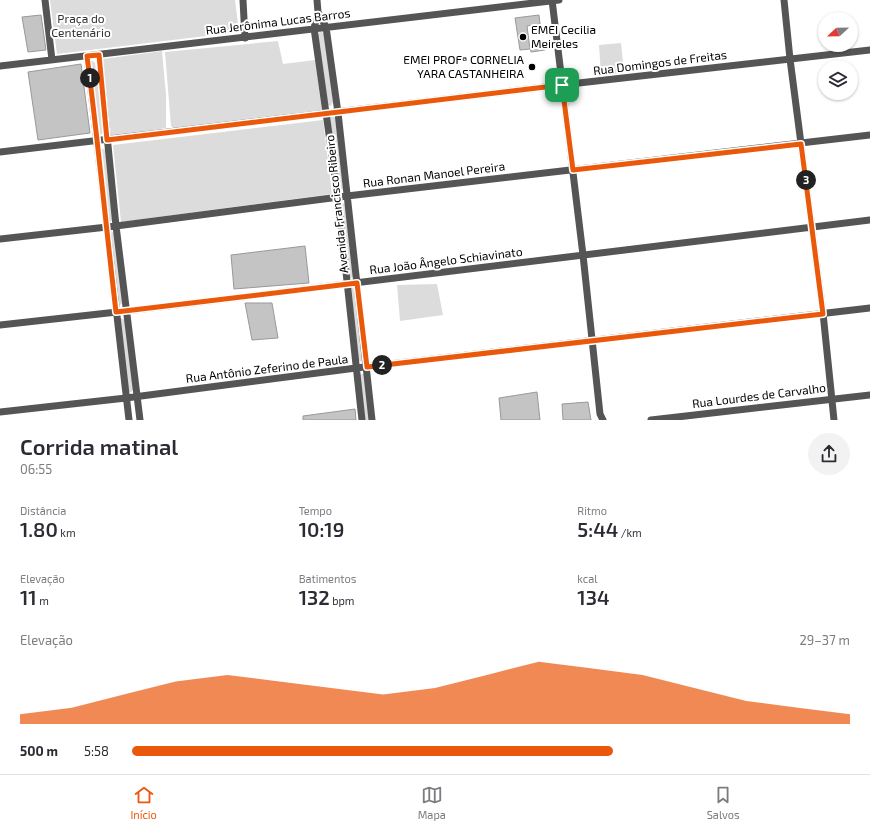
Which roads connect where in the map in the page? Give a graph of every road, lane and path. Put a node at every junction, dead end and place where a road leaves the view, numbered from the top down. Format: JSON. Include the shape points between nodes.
{"nodes":[{"id":1,"x":45,"y":0,"type":"edge"},
{"id":2,"x":243,"y":0,"type":"edge"},
{"id":3,"x":317,"y":0,"type":"edge"},
{"id":4,"x":555,"y":0,"type":"edge"},
{"id":5,"x":784,"y":0,"type":"edge"},
{"id":6,"x":318,"y":12,"type":"junction"},
{"id":7,"x":326,"y":27,"type":"junction"},
{"id":8,"x":314,"y":28,"type":"junction"},
{"id":9,"x":245,"y":38,"type":"junction"},
{"id":10,"x":870,"y":50,"type":"edge"},
{"id":11,"x":99,"y":55,"type":"junction"},
{"id":12,"x":87,"y":56,"type":"junction"},
{"id":13,"x":790,"y":59,"type":"junction"},
{"id":14,"x":52,"y":60,"type":"junction"},
{"id":15,"x":332,"y":65,"type":"junction"},
{"id":16,"x":0,"y":66,"type":"edge"},
{"id":17,"x":320,"y":67,"type":"junction"},
{"id":18,"x":562,"y":85,"type":"junction"},
{"id":19,"x":338,"y":113,"type":"junction"},
{"id":20,"x":327,"y":114,"type":"junction"},
{"id":21,"x":870,"y":135,"type":"edge"},
{"id":22,"x":107,"y":140,"type":"junction"},
{"id":23,"x":98,"y":142,"type":"junction"},
{"id":24,"x":801,"y":144,"type":"junction"},
{"id":25,"x":0,"y":152,"type":"edge"},
{"id":26,"x":573,"y":170,"type":"junction"},
{"id":27,"x":347,"y":196,"type":"junction"},
{"id":28,"x":338,"y":198,"type":"junction"},
{"id":29,"x":870,"y":220,"type":"edge"},
{"id":30,"x":116,"y":226,"type":"junction"},
{"id":31,"x":106,"y":227,"type":"junction"},
{"id":32,"x":812,"y":227,"type":"junction"},
{"id":33,"x":0,"y":239,"type":"edge"},
{"id":34,"x":583,"y":255,"type":"junction"},
{"id":35,"x":357,"y":283,"type":"junction"},
{"id":36,"x":348,"y":284,"type":"junction"},
{"id":37,"x":870,"y":308,"type":"edge"},
{"id":38,"x":126,"y":311,"type":"junction"},
{"id":39,"x":116,"y":312,"type":"junction"},
{"id":40,"x":823,"y":314,"type":"junction"},
{"id":41,"x":0,"y":325,"type":"edge"},
{"id":42,"x":592,"y":340,"type":"junction"},
{"id":43,"x":367,"y":367,"type":"junction"},
{"id":44,"x":356,"y":368,"type":"junction"},
{"id":45,"x":870,"y":395,"type":"edge"},
{"id":46,"x":137,"y":396,"type":"junction"},
{"id":47,"x":126,"y":398,"type":"junction"},
{"id":48,"x":831,"y":399,"type":"junction"},
{"id":49,"x":0,"y":412,"type":"edge"},
{"id":50,"x":600,"y":418,"type":"edge"},
{"id":51,"x":129,"y":420,"type":"edge"},
{"id":52,"x":140,"y":420,"type":"edge"},
{"id":53,"x":362,"y":420,"type":"edge"},
{"id":54,"x":372,"y":420,"type":"edge"},
{"id":55,"x":651,"y":420,"type":"edge"},
{"id":56,"x":834,"y":420,"type":"edge"}],
"edges":[{"from":1,"to":14,"type":"street"},
{"from":2,"to":9,"type":"street"},
{"from":3,"to":6,"type":"street","name":"Avenida Francisco Ribeiro"},
{"from":4,"to":7,"type":"street","name":"Rua Jerônima Lucas Barros"},
{"from":4,"to":18,"type":"street"},
{"from":5,"to":13,"type":"street"},
{"from":6,"to":7,"type":"street","name":"Avenida Francisco Ribeiro"},
{"from":6,"to":8,"type":"street","name":"Avenida Francisco Ribeiro"},
{"from":7,"to":8,"type":"street","name":"Rua Jerônima Lucas Barros"},
{"from":7,"to":15,"type":"street","name":"Avenida Francisco Ribeiro"},
{"from":8,"to":9,"type":"street","name":"Rua Jerônima Lucas Barros"},
{"from":8,"to":17,"type":"street","name":"Avenida Francisco Ribeiro"},
{"from":9,"to":11,"type":"street","name":"Rua Jerônima Lucas Barros"},
{"from":10,"to":13,"type":"street","name":"Rua Domingos de Freitas"},
{"from":11,"to":12,"type":"street","name":"Rua Jerônima Lucas Barros"},
{"from":11,"to":22,"type":"street"},
{"from":12,"to":14,"type":"street","name":"Rua Jerônima Lucas Barros"},
{"from":12,"to":23,"type":"street"},
{"from":13,"to":18,"type":"street","name":"Rua Domingos de Freitas"},
{"from":13,"to":24,"type":"street"},
{"from":14,"to":16,"type":"street","name":"Rua Jerônima Lucas Barros"},
{"from":15,"to":17,"type":"street"},
{"from":15,"to":19,"type":"street","name":"Avenida Francisco Ribeiro"},
{"from":17,"to":20,"type":"street","name":"Avenida Francisco Ribeiro"},
{"from":18,"to":19,"type":"street","name":"Rua Domingos de Freitas"},
{"from":18,"to":26,"type":"street"},
{"from":19,"to":20,"type":"street","name":"Rua Domingos de Freitas"},
{"from":19,"to":27,"type":"street","name":"Avenida Francisco Ribeiro"},
{"from":20,"to":22,"type":"street","name":"Rua Domingos de Freitas"},
{"from":20,"to":28,"type":"street","name":"Avenida Francisco Ribeiro"},
{"from":21,"to":24,"type":"street","name":"Rua Ronan Manoel Pereira"},
{"from":22,"to":23,"type":"street","name":"Rua Domingos de Freitas"},
{"from":22,"to":30,"type":"street"},
{"from":23,"to":25,"type":"street","name":"Rua Domingos de Freitas"},
{"from":23,"to":31,"type":"street"},
{"from":24,"to":26,"type":"street","name":"Rua Ronan Manoel Pereira"},
{"from":24,"to":32,"type":"street"},
{"from":26,"to":27,"type":"street","name":"Rua Ronan Manoel Pereira"},
{"from":26,"to":34,"type":"street"},
{"from":27,"to":28,"type":"street","name":"Rua Ronan Manoel Pereira"},
{"from":27,"to":35,"type":"street","name":"Avenida Francisco Ribeiro"},
{"from":28,"to":30,"type":"street","name":"Rua Ronan Manoel Pereira"},
{"from":28,"to":36,"type":"street","name":"Avenida Francisco Ribeiro"},
{"from":29,"to":32,"type":"street","name":"Rua João Ângelo Schiavinato"},
{"from":30,"to":31,"type":"street","name":"Rua Ronan Manoel Pereira"},
{"from":30,"to":38,"type":"street"},
{"from":31,"to":33,"type":"street","name":"Rua Ronan Manoel Pereira"},
{"from":31,"to":39,"type":"street"},
{"from":32,"to":34,"type":"street","name":"Rua João Ângelo Schiavinato"},
{"from":32,"to":40,"type":"street"},
{"from":34,"to":35,"type":"street","name":"Rua João Ângelo Schiavinato"},
{"from":34,"to":42,"type":"street"},
{"from":35,"to":36,"type":"street","name":"Rua João Ângelo Schiavinato"},
{"from":35,"to":43,"type":"street","name":"Avenida Francisco Ribeiro"},
{"from":36,"to":38,"type":"street","name":"Rua João Ângelo Schiavinato"},
{"from":36,"to":44,"type":"street","name":"Avenida Francisco Ribeiro"},
{"from":37,"to":40,"type":"street","name":"Rua Antônio Zeferino de Paula"},
{"from":38,"to":39,"type":"street","name":"Rua João Ângelo Schiavinato"},
{"from":38,"to":46,"type":"street"},
{"from":39,"to":41,"type":"street","name":"Rua João Ângelo Schiavinato"},
{"from":39,"to":47,"type":"street"},
{"from":40,"to":42,"type":"street","name":"Rua Antônio Zeferino de Paula"},
{"from":40,"to":48,"type":"street"},
{"from":42,"to":43,"type":"street","name":"Rua Antônio Zeferino de Paula"},
{"from":42,"to":50,"type":"street"},
{"from":43,"to":44,"type":"street","name":"Rua Antônio Zeferino de Paula"},
{"from":43,"to":54,"type":"street","name":"Avenida Francisco Ribeiro"},
{"from":44,"to":46,"type":"street","name":"Rua Antônio Zeferino de Paula"},
{"from":44,"to":53,"type":"street","name":"Avenida Francisco Ribeiro"},
{"from":45,"to":48,"type":"street","name":"Rua Lourdes de Carvalho"},
{"from":46,"to":47,"type":"street","name":"Rua Antônio Zeferino de Paula"},
{"from":46,"to":52,"type":"street"},
{"from":47,"to":49,"type":"street","name":"Rua Antônio Zeferino de Paula"},
{"from":47,"to":51,"type":"street"},
{"from":48,"to":55,"type":"street","name":"Rua Lourdes de Carvalho"},
{"from":48,"to":56,"type":"street"}]}
